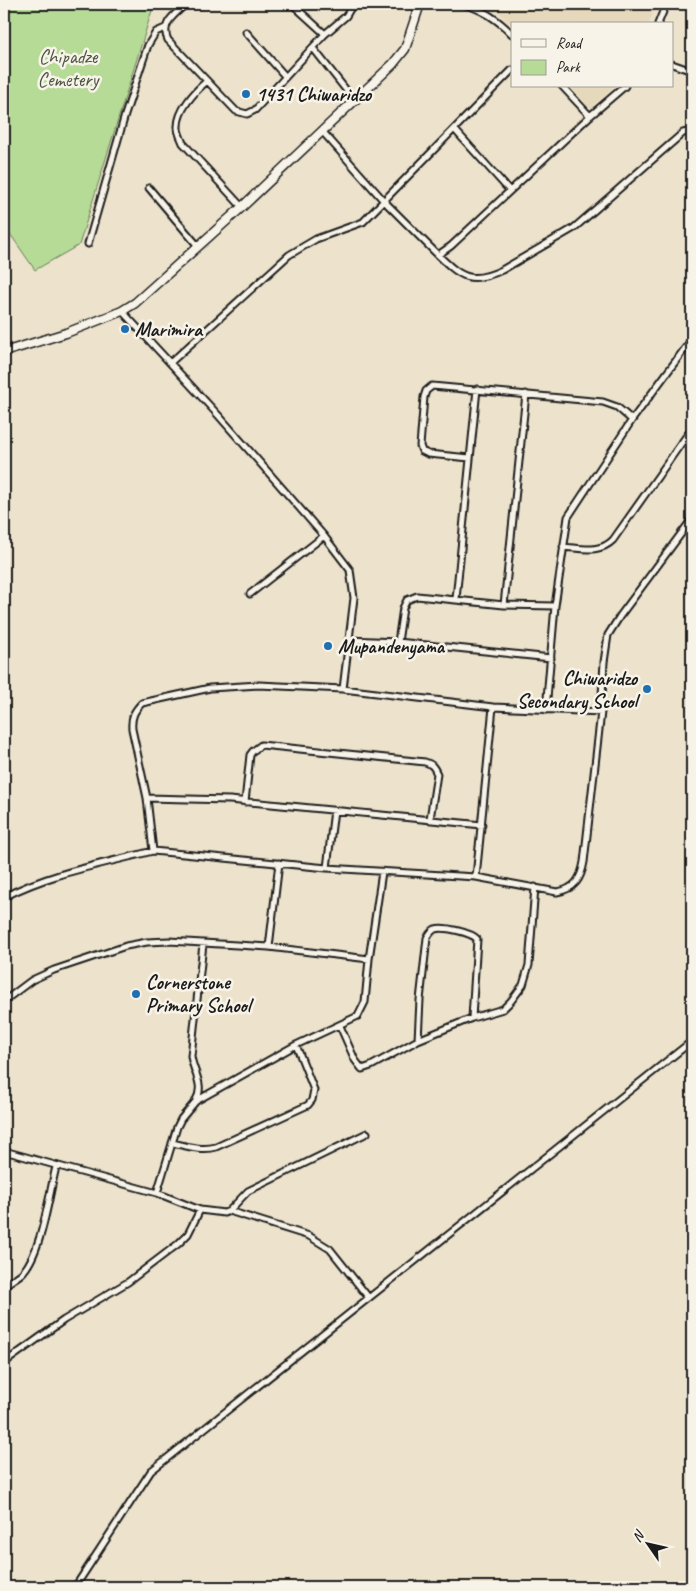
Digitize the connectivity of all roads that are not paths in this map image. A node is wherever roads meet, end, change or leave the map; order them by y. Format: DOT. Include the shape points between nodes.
graph roads {
  1 [pos="186,4"];
  2 [pos="292,4"];
  3 [pos="352,4"];
  4 [pos="420,4"];
  5 [pos="463,4"];
  6 [pos="666,4"];
  7 [pos="659,22"];
  8 [pos="165,28"];
  9 [pos="246,32"];
  10 [pos="511,33"];
  11 [pos="325,34"];
  12 [pos="313,48"];
  13 [pos="692,64"];
  14 [pos="674,65"];
  15 [pos="511,71"];
  16 [pos="691,71"];
  17 [pos="285,76"];
  18 [pos="207,81"];
  19 [pos="564,88"];
  20 [pos="623,88"];
  21 [pos="354,100"];
  22 [pos="590,116"];
  23 [pos="454,130"];
  24 [pos="322,131"];
  25 [pos="692,131"];
  26 [pos="149,188"];
  27 [pos="510,191"];
  28 [pos="384,202"];
  29 [pos="242,207"];
  30 [pos="88,244"];
  31 [pos="198,246"];
  32 [pos="438,255"];
  33 [pos="122,311"];
  34 [pos="692,339"];
  35 [pos="4,352"];
  36 [pos="170,363"];
  37 [pos="477,389"];
  38 [pos="526,394"];
  39 [pos="632,420"];
  40 [pos="692,428"];
  41 [pos="470,458"];
  42 [pos="692,519"];
  43 [pos="324,536"];
  44 [pos="563,547"];
  45 [pos="250,594"];
  46 [pos="456,599"];
  47 [pos="504,605"];
  48 [pos="554,606"];
  49 [pos="348,640"];
  50 [pos="398,642"];
  51 [pos="550,658"];
  52 [pos="343,689"];
  53 [pos="493,707"];
  54 [pos="546,710"];
  55 [pos="601,712"];
  56 [pos="147,798"];
  57 [pos="245,802"];
  58 [pos="334,810"];
  59 [pos="430,819"];
  60 [pos="482,824"];
  61 [pos="153,852"];
  62 [pos="279,863"];
  63 [pos="327,868"];
  64 [pos="382,872"];
  65 [pos="476,877"];
  66 [pos="535,887"];
  67 [pos="4,897"];
  68 [pos="203,944"];
  69 [pos="269,947"];
  70 [pos="368,959"];
  71 [pos="4,1001"];
  72 [pos="472,1018"];
  73 [pos="340,1026"];
  74 [pos="418,1040"];
  75 [pos="692,1042"];
  76 [pos="296,1045"];
  77 [pos="196,1101"];
  78 [pos="367,1133"];
  79 [pos="172,1143"];
  80 [pos="4,1151"];
  81 [pos="56,1166"];
  82 [pos="157,1194"];
  83 [pos="200,1210"];
  84 [pos="229,1211"];
  85 [pos="4,1286"];
  86 [pos="369,1298"];
  87 [pos="4,1363"];
  88 [pos="75,1587"];
  1 -- 8 [label="street"];
  2 -- 11 [label="street"];
  3 -- 11 [label="street" via="346,16"];
  4 -- 21 [label="street" via="410,38 400,56"];
  5 -- 10 [label="street" via="487,13"];
  6 -- 7 [label="street"];
  8 -- 18 [label="street" via="168,40"];
  8 -- 30 [label="street" via="156,32 148,45"];
  9 -- 17 [label="street"];
  11 -- 12 [label="street"];
  12 -- 17 [label="street"];
  12 -- 21 [label="street"];
  13 -- 16 [label="street"];
  14 -- 16 [label="street"];
  15 -- 23 [label="street"];
  17 -- 18 [label="street" via="255,110 247,114 236,111"];
  18 -- 29 [label="street" via="187,104 178,126 179,134 183,143"];
  19 -- 22 [label="street"];
  20 -- 22 [label="street"];
  21 -- 24 [label="street"];
  22 -- 27 [label="street"];
  23 -- 27 [label="street"];
  23 -- 28 [label="street"];
  24 -- 28 [label="street"];
  24 -- 29 [label="street"];
  25 -- 32 [label="street" via="683,133 574,228 502,270 470,278 456,272"];
  26 -- 31 [label="street"];
  27 -- 32 [label="street"];
  28 -- 32 [label="street"];
  28 -- 36 [label="street" via="363,222 316,239 289,255"];
  29 -- 31 [label="street"];
  31 -- 33 [label="street"];
  33 -- 35 [label="street"];
  33 -- 36 [label="street"];
  34 -- 39 [label="street"];
  36 -- 43 [label="street"];
  37 -- 38 [label="street"];
  37 -- 41 [label="street"];
  37 -- 41 [label="street" via="432,386 424,397 422,450 428,454"];
  38 -- 39 [label="street" via="603,402 617,407"];
  38 -- 47 [label="street"];
  39 -- 44 [label="street" via="568,517"];
  40 -- 44 [label="street" via="607,546 600,549"];
  41 -- 46 [label="street"];
  42 -- 55 [label="street" via="608,635"];
  43 -- 45 [label="street"];
  43 -- 49 [label="street" via="350,570 353,582"];
  44 -- 48 [label="street"];
  46 -- 47 [label="street"];
  46 -- 50 [label="street" via="411,597 404,603"];
  47 -- 48 [label="street"];
  48 -- 51 [label="street"];
  49 -- 50 [label="street"];
  49 -- 52 [label="street"];
  50 -- 51 [label="street"];
  51 -- 54 [label="street"];
  52 -- 53 [label="street"];
  52 -- 56 [label="street" via="231,686 142,703 131,719"];
  53 -- 54 [label="street"];
  53 -- 60 [label="street"];
  54 -- 55 [label="street"];
  55 -- 66 [label="street" via="582,873 573,887 566,891"];
  56 -- 57 [label="street"];
  56 -- 61 [label="street"];
  57 -- 58 [label="street"];
  57 -- 59 [label="street" via="250,755 261,745 430,764 436,774"];
  58 -- 59 [label="street"];
  58 -- 63 [label="street"];
  59 -- 60 [label="street"];
  60 -- 65 [label="street"];
  61 -- 62 [label="street"];
  61 -- 67 [label="street" via="60,875"];
  62 -- 63 [label="street"];
  62 -- 69 [label="street"];
  63 -- 64 [label="street"];
  64 -- 65 [label="street"];
  64 -- 70 [label="street"];
  65 -- 66 [label="street"];
  66 -- 72 [label="street" via="529,965 523,985 503,1009"];
  68 -- 69 [label="street"];
  68 -- 71 [label="street" via="169,941 126,946 54,970 32,980"];
  68 -- 77 [label="street" via="192,1051 192,1063 200,1084"];
  69 -- 70 [label="street"];
  70 -- 73 [label="street" via="362,1012"];
  72 -- 74 [label="street"];
  72 -- 74 [label="street" via="477,939 473,934 435,929 427,938"];
  73 -- 74 [label="street" via="362,1069"];
  73 -- 76 [label="street"];
  75 -- 86 [label="street"];
  76 -- 77 [label="street"];
  76 -- 79 [label="street" via="314,1090 308,1105 208,1150"];
  77 -- 79 [label="street" via="181,1119"];
  78 -- 84 [label="street" via="248,1191"];
  79 -- 82 [label="street"];
  80 -- 81 [label="street"];
  81 -- 82 [label="street"];
  81 -- 85 [label="street" via="32,1257 23,1271"];
  82 -- 83 [label="street"];
  83 -- 84 [label="street"];
  83 -- 87 [label="street" via="188,1234 178,1244 128,1282 64,1320"];
  84 -- 86 [label="street" via="316,1240 330,1249"];
  86 -- 88 [label="street" via="151,1471"];
}
